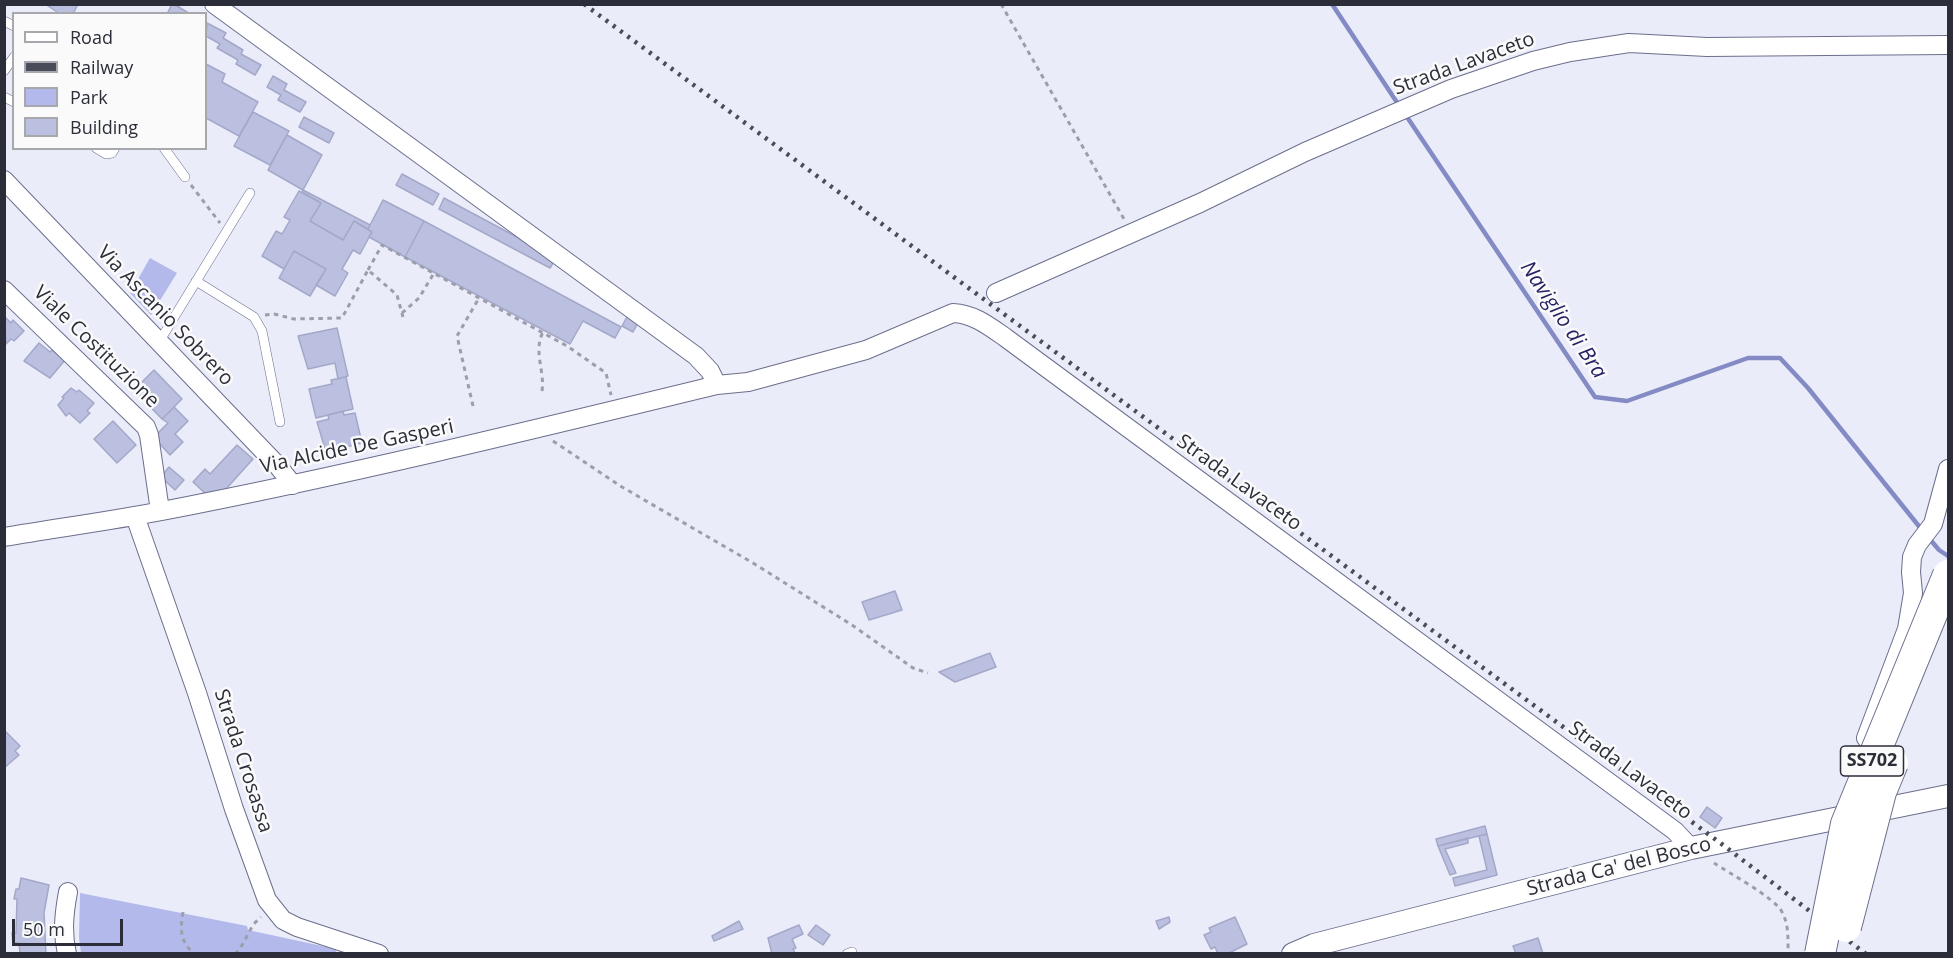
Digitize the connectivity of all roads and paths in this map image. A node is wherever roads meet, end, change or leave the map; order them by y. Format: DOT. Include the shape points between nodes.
graph roads {
  1 [pos="214,4"];
  2 [pos="1001,4"];
  3 [pos="1948,45"];
  4 [pos="99,150"];
  5 [pos="114,150"];
  6 [pos="165,150"];
  7 [pos="185,177"];
  8 [pos="4,180"];
  9 [pos="250,193"];
  10 [pos="226,232"];
  11 [pos="1133,234"];
  12 [pos="368,270"];
  13 [pos="434,273"];
  14 [pos="196,281"];
  15 [pos="4,290"];
  16 [pos="996,293"];
  17 [pos="479,297"];
  18 [pos="254,317"];
  19 [pos="543,332"];
  20 [pos="159,342"];
  21 [pos="717,385"];
  22 [pos="542,391"];
  23 [pos="473,406"];
  24 [pos="615,410"];
  25 [pos="280,422"];
  26 [pos="535,428"];
  27 [pos="1948,469"];
  28 [pos="293,485"];
  29 [pos="160,511"];
  30 [pos="135,516"];
  31 [pos="4,537"];
  32 [pos="1948,575"];
  33 [pos="1948,630"];
  34 [pos="928,673"];
  35 [pos="1948,796"];
  36 [pos="1836,820"];
  37 [pos="1691,848"];
  38 [pos="68,892"];
  39 [pos="183,912"];
  40 [pos="248,930"];
  41 [pos="370,952"];
  42 [pos="67,954"];
  43 [pos="194,954"];
  44 [pos="235,954"];
  45 [pos="1293,954"];
  46 [pos="1788,954"];
  47 [pos="1820,954"];
  48 [pos="1841,954"];
  1 -- 21 [label="street" via="696,356"];
  2 -- 11 [label="path"];
  3 -- 11 [label="street, Strada Lavaceto" via="1707,47 1646,43 1608,45 1533,61 1451,89 1305,152"];
  4 -- 5 [label="lane" via="106,154"];
  6 -- 7 [label="lane"];
  7 -- 10 [label="path"];
  8 -- 20 [label="street, Via Ascanio Sobrero"];
  9 -- 10 [label="lane"];
  10 -- 14 [label="lane"];
  11 -- 16 [label="street, Strada Lavaceto"];
  12 -- 13 [label="path" via="382,245"];
  12 -- 13 [label="path" via="397,295 403,315"];
  12 -- 18 [label="path" via="342,318 294,319 274,314"];
  13 -- 17 [label="path"];
  14 -- 18 [label="lane"];
  14 -- 20 [label="lane"];
  15 -- 29 [label="street, Viale Costituzione" via="146,427"];
  17 -- 19 [label="path"];
  17 -- 23 [label="path" via="457,336"];
  18 -- 25 [label="lane" via="262,331"];
  19 -- 22 [label="path" via="537,343"];
  19 -- 24 [label="path" via="606,373"];
  20 -- 28 [label="street, Via Ascanio Sobrero"];
  21 -- 24 [label="street, Via Alcide De Gasperi"];
  21 -- 37 [label="street, Strada Lavaceto" via="748,382 866,350 952,313 978,319 1675,831"];
  24 -- 26 [label="street, Via Alcide De Gasperi"];
  26 -- 28 [label="street, Via Alcide De Gasperi"];
  26 -- 34 [label="path" via="622,487 753,563 914,668"];
  27 -- 36 [label="street" via="1934,524 1912,557 1913,593 1907,629"];
  28 -- 29 [label="street, Via Alcide De Gasperi"];
  29 -- 30 [label="street, Via Alcide De Gasperi"];
  30 -- 31 [label="street, Via Alcide De Gasperi"];
  30 -- 41 [label="street, Strada Crosassa" via="267,900 283,920"];
  32 -- 47 [label="highway, SS702, bridge" via="1846,824"];
  33 -- 48 [label="highway, SS702, bridge" via="1881,792"];
  35 -- 36 [label="street, Strada Ca' del Bosco"];
  36 -- 37 [label="street, Strada Ca' del Bosco"];
  37 -- 45 [label="street, Strada Ca' del Bosco" via="1314,945"];
  37 -- 46 [label="path" via="1776,904 1788,932"];
  38 -- 42 [label="street" via="64,921"];
  39 -- 43 [label="path" via="182,938"];
  40 -- 44 [label="path" via="246,940"];
}
